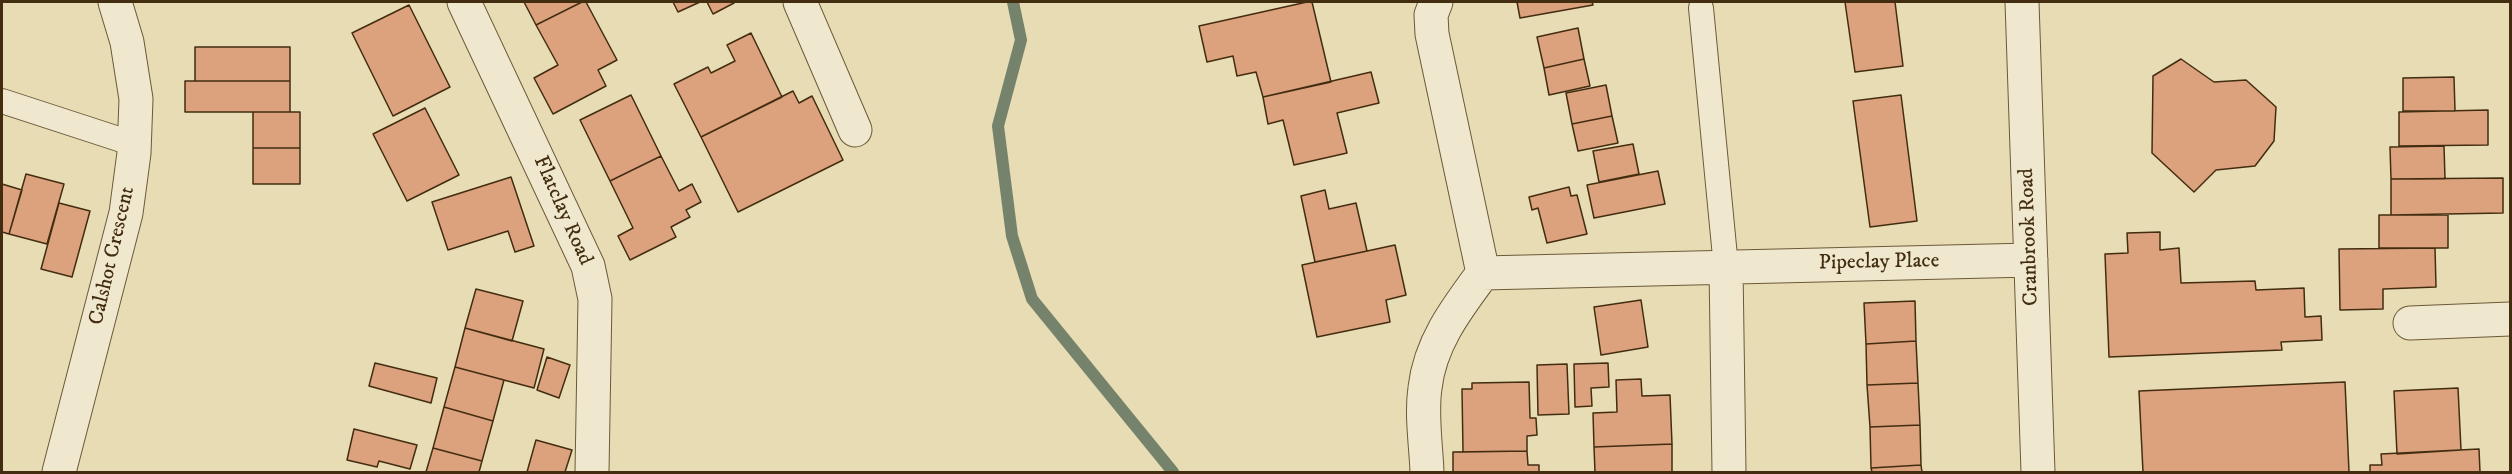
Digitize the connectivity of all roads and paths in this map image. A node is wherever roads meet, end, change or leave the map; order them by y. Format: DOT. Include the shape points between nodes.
graph roads {
  1 [pos="116,2"];
  2 [pos="464,2"];
  3 [pos="800,2"];
  4 [pos="1436,2"];
  5 [pos="2022,2"];
  6 [pos="1701,8"];
  7 [pos="2,101"];
  8 [pos="855,130"];
  9 [pos="134,144"];
  10 [pos="2031,260"];
  11 [pos="1726,267"];
  12 [pos="1483,273"];
  13 [pos="2511,319"];
  14 [pos="2410,323"];
  15 [pos="59,472"];
  16 [pos="592,472"];
  17 [pos="1427,472"];
  18 [pos="1729,472"];
  19 [pos="2038,472"];
  1 -- 9 [label="street, Calshot Crescent" via="136,99"];
  2 -- 16 [label="street, Flatclay Road" via="588,266 595,299"];
  3 -- 8 [label="street"];
  4 -- 12 [label="street" via="1431,15 1432,34"];
  5 -- 10 [label="street, Cranbrook Road"];
  6 -- 11 [label="lane"];
  7 -- 9 [label="lane"];
  9 -- 15 [label="street, Calshot Crescent" via="126,213"];
  10 -- 11 [label="street, Pipeclay Place"];
  10 -- 19 [label="street, Cranbrook Road"];
  11 -- 12 [label="street, Pipeclay Place"];
  11 -- 18 [label="street"];
  12 -- 17 [label="street" via="1443,330 1432,358 1424,389"];
  13 -- 14 [label="street"];
}
